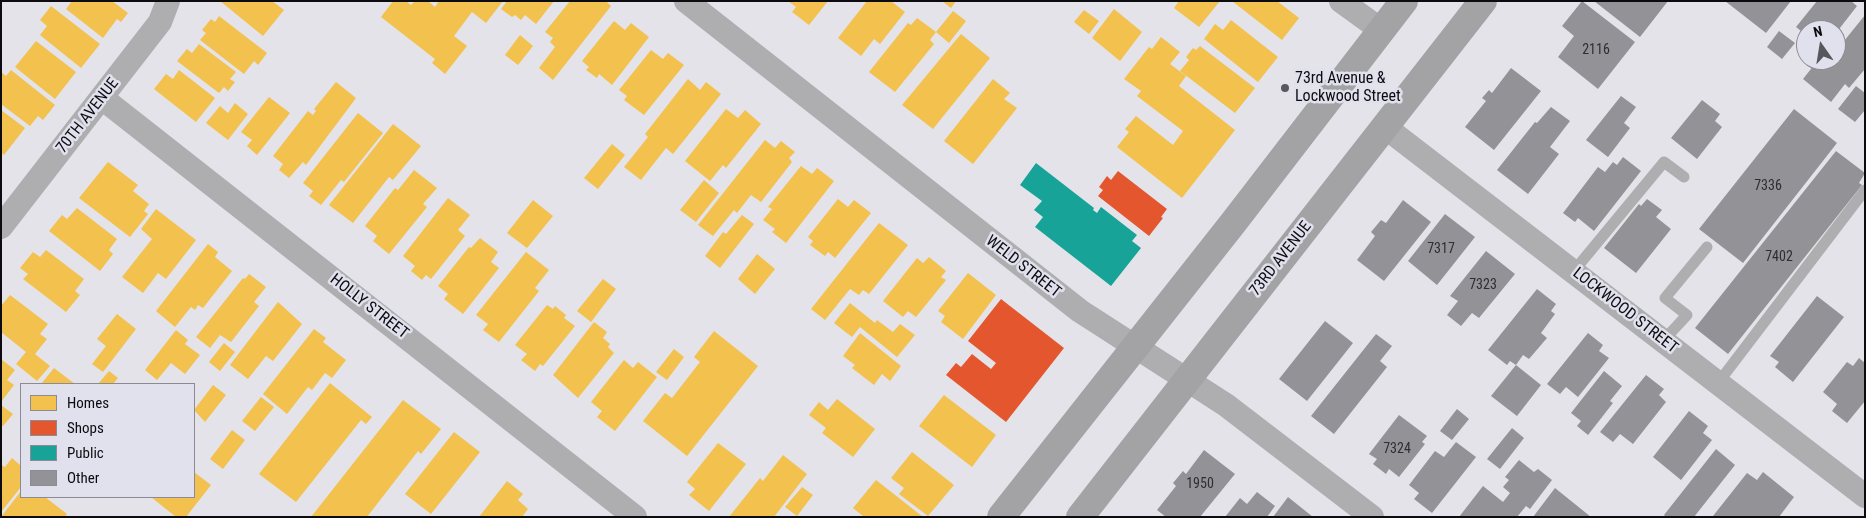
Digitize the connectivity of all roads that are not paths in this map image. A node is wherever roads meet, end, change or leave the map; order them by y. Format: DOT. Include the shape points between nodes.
graph roads {
  1 [pos="168,1"];
  2 [pos="686,1"];
  3 [pos="1341,1"];
  4 [pos="1404,1"];
  5 [pos="1484,1"];
  6 [pos="1381,30"];
  7 [pos="102,98"];
  8 [pos="1385,127"];
  9 [pos="1684,177"];
  10 [pos="1865,190"];
  11 [pos="1,227"];
  12 [pos="1707,247"];
  13 [pos="1573,272"];
  14 [pos="1663,341"];
  15 [pos="1134,347"];
  16 [pos="1187,380"];
  17 [pos="1718,383"];
  18 [pos="1865,496"];
  19 [pos="635,517"];
  20 [pos="1001,517"];
  21 [pos="1080,517"];
  22 [pos="1372,517"];
  1 -- 7 [label="street, 70TH AVENUE" via="160,22"];
  2 -- 15 [label="street, WELD STREET" via="1035,278"];
  3 -- 6 [label="street"];
  4 -- 6 [label="main road"];
  5 -- 8 [label="main road, 73RD AVENUE"];
  6 -- 15 [label="main road"];
  7 -- 11 [label="street, 70TH AVENUE"];
  7 -- 19 [label="street, HOLLY STREET"];
  8 -- 13 [label="street, LOCKWOOD STREET"];
  8 -- 16 [label="main road, 73RD AVENUE"];
  9 -- 13 [label="lane" via="1664,162"];
  10 -- 17 [label="lane"];
  12 -- 14 [label="lane" via="1665,298 1687,315"];
  13 -- 14 [label="street, LOCKWOOD STREET"];
  14 -- 17 [label="street, LOCKWOOD STREET"];
  15 -- 16 [label="street, WELD STREET"];
  15 -- 20 [label="main road"];
  16 -- 21 [label="main road, 73RD AVENUE"];
  16 -- 22 [label="street, WELD STREET" via="1226,405"];
  17 -- 18 [label="street, LOCKWOOD STREET"];
}
